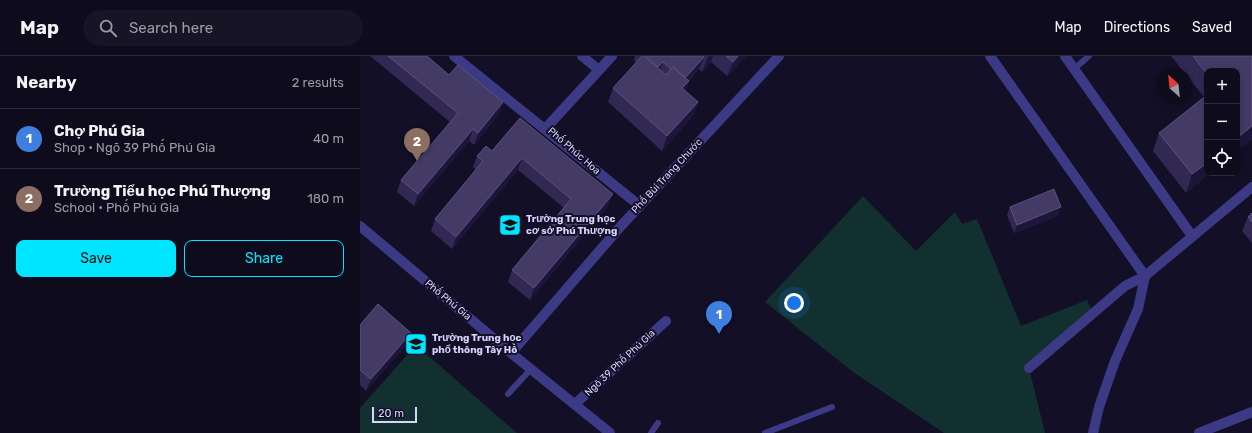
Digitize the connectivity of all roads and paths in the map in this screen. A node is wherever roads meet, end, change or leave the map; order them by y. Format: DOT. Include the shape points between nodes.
graph roads {
  1 [pos="454,56"];
  2 [pos="582,56"];
  3 [pos="612,56"];
  4 [pos="779,56"];
  5 [pos="990,56"];
  6 [pos="1066,56"];
  7 [pos="1089,56"];
  8 [pos="1074,68"];
  9 [pos="599,70"];
  10 [pos="545,129"];
  11 [pos="1252,186"];
  12 [pos="640,206"];
  13 [pos="360,226"];
  14 [pos="1192,236"];
  15 [pos="1145,276"];
  16 [pos="666,321"];
  17 [pos="511,353"];
  18 [pos="1029,368"];
  19 [pos="531,369"];
  20 [pos="508,394"];
  21 [pos="575,404"];
  22 [pos="832,408"];
  23 [pos="1252,412"];
  24 [pos="658,423"];
  25 [pos="610,433"];
  26 [pos="650,433"];
  27 [pos="765,433"];
  28 [pos="1093,433"];
  29 [pos="1199,433"];
  1 -- 10 [label="street"];
  2 -- 9 [label="street"];
  3 -- 9 [label="street, Phố Phúc Hoa"];
  4 -- 12 [label="street, Phố Bùi Trang Chước"];
  5 -- 15 [label="street"];
  6 -- 8 [label="street"];
  7 -- 8 [label="lane"];
  8 -- 14 [label="street"];
  9 -- 10 [label="street, Phố Phúc Hoa"];
  10 -- 12 [label="street, Phố Phúc Hoa"];
  11 -- 14 [label="street"];
  12 -- 17 [label="street, Phố Bùi Trang Chước"];
  13 -- 17 [label="street, Phố Phú Gia"];
  14 -- 15 [label="street"];
  15 -- 18 [label="street" via="1125,286"];
  15 -- 28 [label="street" via="1138,309 1115,361"];
  16 -- 21 [label="street, Ngõ 39 Phố Phú Gia"];
  17 -- 19 [label="street, Phố Phú Gia"];
  19 -- 20 [label="lane"];
  19 -- 21 [label="street, Phố Phú Gia"];
  21 -- 25 [label="street, Phố Phú Gia"];
  22 -- 27 [label="lane"];
  23 -- 29 [label="street"];
  24 -- 26 [label="lane"];
}
